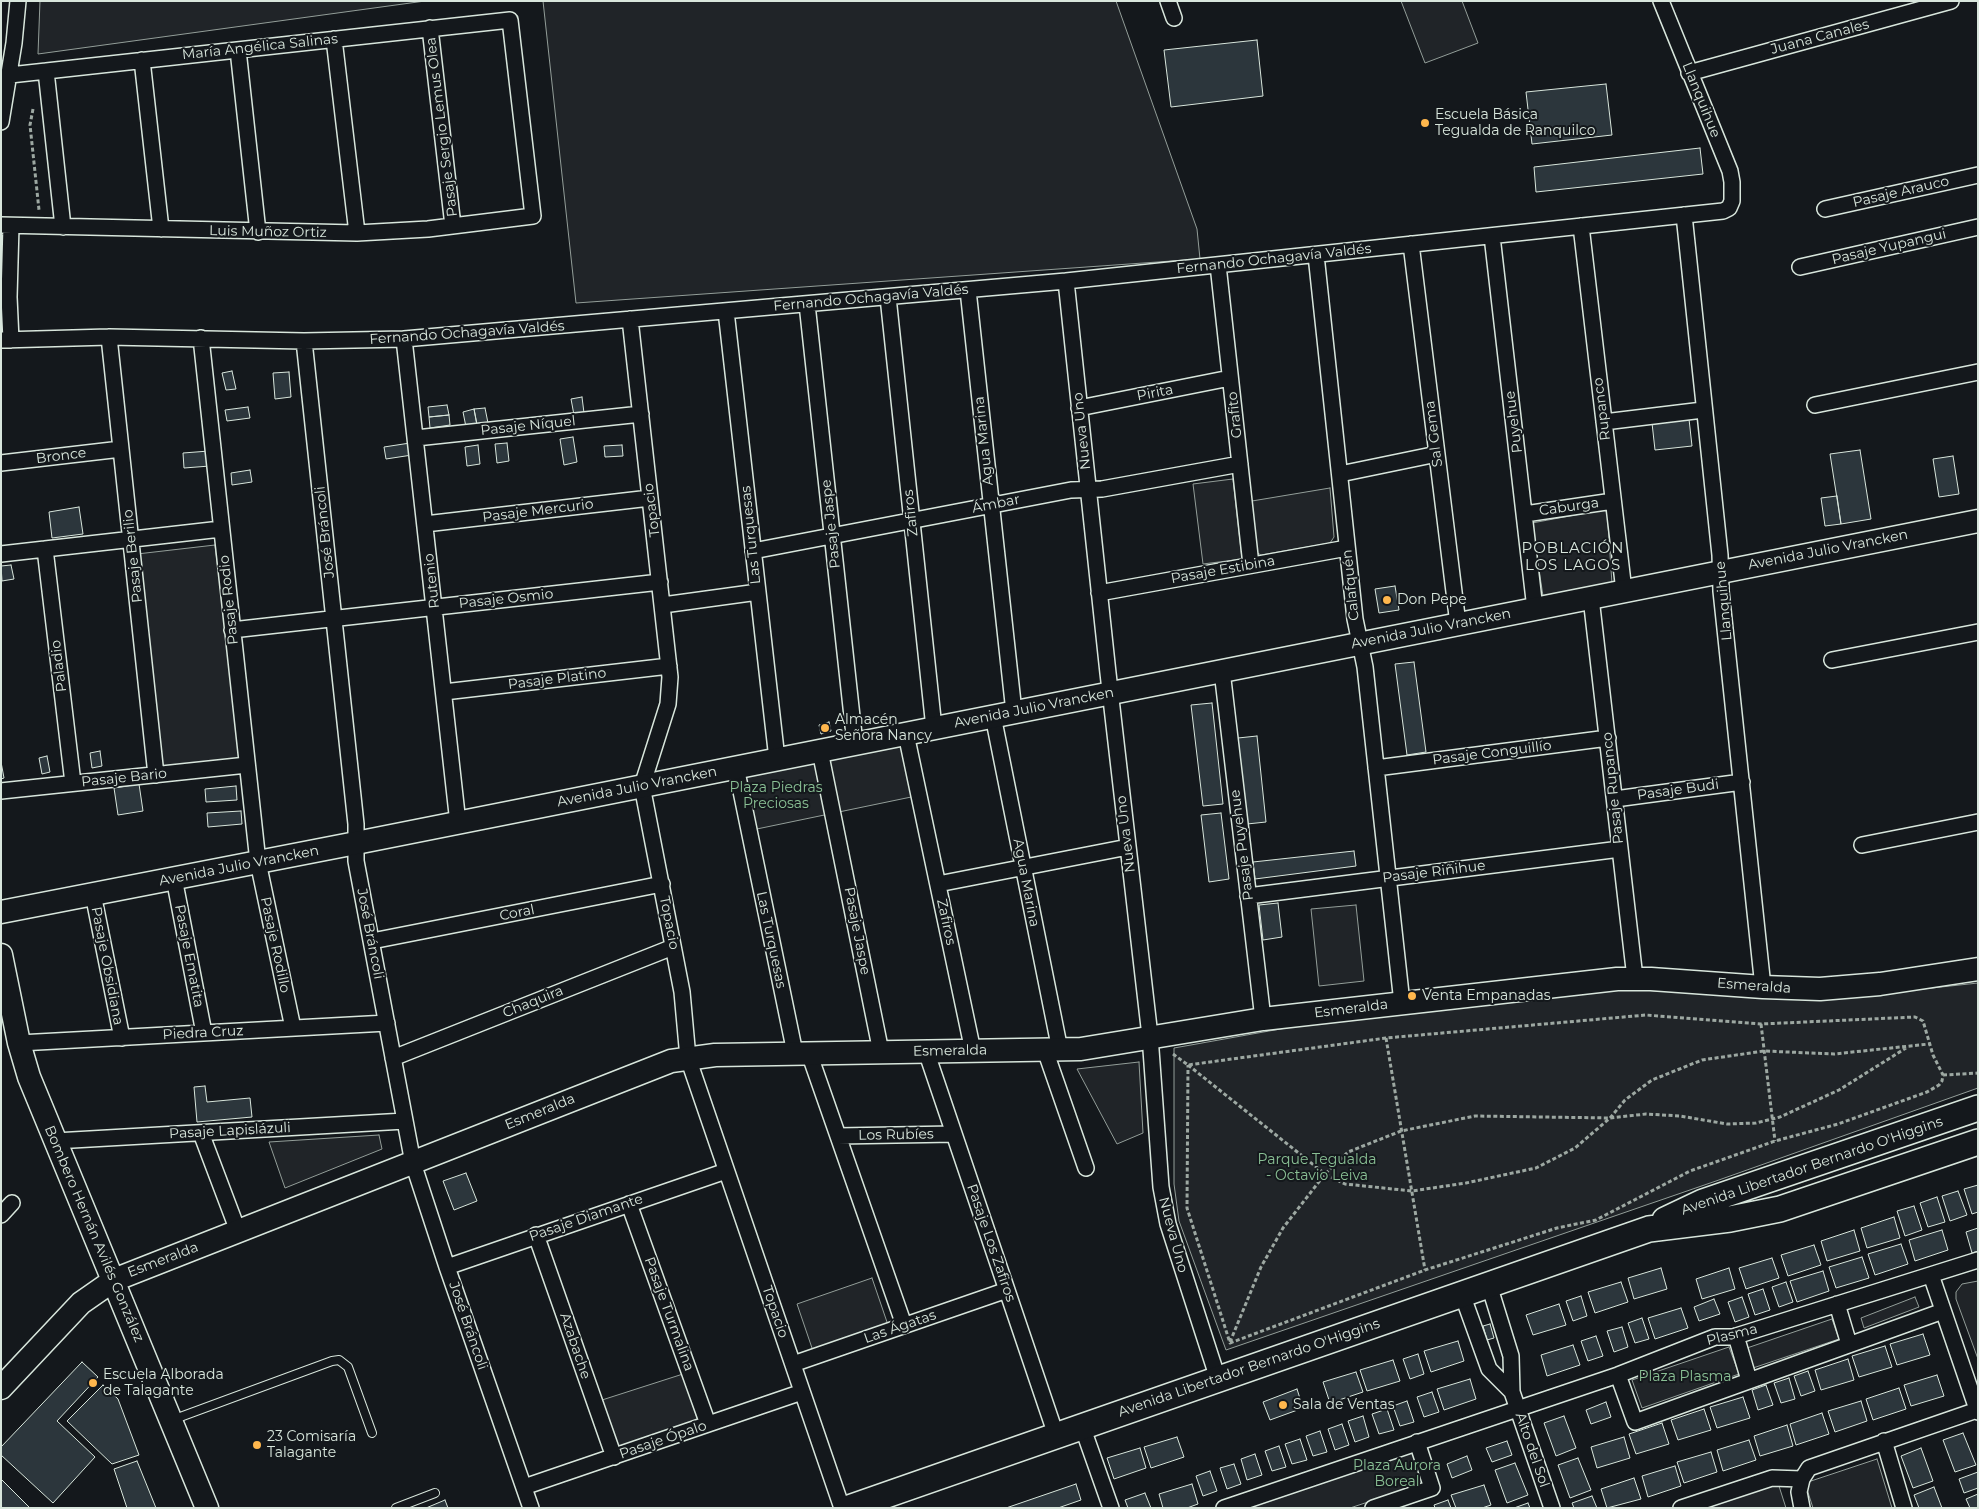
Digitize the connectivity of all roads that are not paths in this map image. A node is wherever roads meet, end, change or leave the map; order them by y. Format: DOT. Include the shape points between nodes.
graph roads {
  1 [pos="18,1"];
  2 [pos="1168,1"];
  3 [pos="1661,1"];
  4 [pos="1951,1"];
  5 [pos="1174,18"];
  6 [pos="430,28"];
  7 [pos="334,39"];
  8 [pos="238,50"];
  9 [pos="142,60"];
  10 [pos="46,71"];
  11 [pos="1689,73"];
  12 [pos="10,75"];
  13 [pos="1,122"];
  14 [pos="1978,175"];
  15 [pos="1732,201"];
  16 [pos="1825,209"];
  17 [pos="533,216"];
  18 [pos="1684,216"];
  19 [pos="6,225"];
  20 [pos="453,226"];
  21 [pos="1581,226"];
  22 [pos="63,227"];
  23 [pos="1978,227"];
  24 [pos="161,230"];
  25 [pos="258,232"];
  26 [pos="357,233"];
  27 [pos="1492,236"];
  28 [pos="1411,244"];
  29 [pos="1316,255"];
  30 [pos="1218,265"];
  31 [pos="1800,267"];
  32 [pos="1066,281"];
  33 [pos="968,290"];
  34 [pos="888,297"];
  35 [pos="807,304"];
  36 [pos="726,311"];
  37 [pos="630,319"];
  38 [pos="109,336"];
  39 [pos="201,338"];
  40 [pos="404,339"];
  41 [pos="6,340"];
  42 [pos="304,341"];
  43 [pos="1978,372"];
  44 [pos="1230,378"];
  45 [pos="1815,406"];
  46 [pos="1079,408"];
  47 [pos="1704,410"];
  48 [pos="641,414"];
  49 [pos="1604,422"];
  50 [pos="416,438"];
  51 [pos="121,449"];
  52 [pos="1437,454"];
  53 [pos="1,463"];
  54 [pos="1240,464"];
  55 [pos="1340,474"];
  56 [pos="1088,489"];
  57 [pos="650,498"];
  58 [pos="1613,501"];
  59 [pos="991,505"];
  60 [pos="1525,514"];
  61 [pos="912,520"];
  62 [pos="1978,521"];
  63 [pos="425,524"];
  64 [pos="221,529"];
  65 [pos="832,536"];
  66 [pos="131,539"];
  67 [pos="1348,548"];
  68 [pos="44,549"];
  69 [pos="753,551"];
  70 [pos="1,554"];
  71 [pos="1251,565"];
  72 [pos="1721,572"];
  73 [pos="660,582"];
  74 [pos="1624,591"];
  75 [pos="758,592"];
  76 [pos="1099,593"];
  77 [pos="1592,598"];
  78 [pos="663,605"];
  79 [pos="435,607"];
  80 [pos="1535,609"];
  81 [pos="334,619"];
  82 [pos="1458,624"];
  83 [pos="232,630"];
  84 [pos="1978,632"];
  85 [pos="1360,643"];
  86 [pos="1832,660"];
  87 [pos="669,666"];
  88 [pos="1222,671"];
  89 [pos="444,692"];
  90 [pos="1110,693"];
  91 [pos="1004,714"];
  92 [pos="934,728"];
  93 [pos="906,734"];
  94 [pos="1608,738"];
  95 [pos="855,744"];
  96 [pos="820,751"];
  97 [pos="776,759"];
  98 [pos="248,765"];
  99 [pos="736,768"];
  100 [pos="1376,768"];
  101 [pos="156,775"];
  102 [pos="1742,782"];
  103 [pos="73,783"];
  104 [pos="642,786"];
  105 [pos="1,791"];
  106 [pos="1615,799"];
  107 [pos="458,822"];
  108 [pos="1978,822"];
  109 [pos="356,843"];
  110 [pos="1862,846"];
  111 [pos="1128,847"];
  112 [pos="1620,849"];
  113 [pos="258,862"];
  114 [pos="1023,867"];
  115 [pos="174,878"];
  116 [pos="1388,878"];
  117 [pos="662,884"];
  118 [pos="938,884"];
  119 [pos="93,894"];
  120 [pos="1248,896"];
  121 [pos="1,912"];
  122 [pos="372,941"];
  123 [pos="674,947"];
  124 [pos="1,955"];
  125 [pos="1978,969"];
  126 [pos="1635,978"];
  127 [pos="1763,987"];
  128 [pos="1402,1003"];
  129 [pos="1263,1019"];
  130 [pos="387,1023"];
  131 [pos="292,1028"];
  132 [pos="204,1033"];
  133 [pos="1150,1036"];
  134 [pos="122,1038"];
  135 [pos="19,1043"];
  136 [pos="1052,1050"];
  137 [pos="926,1051"];
  138 [pos="973,1051"];
  139 [pos="881,1052"];
  140 [pos="802,1053"];
  141 [pos="393,1058"];
  142 [pos="688,1058"];
  143 [pos="1978,1108"];
  144 [pos="405,1121"];
  145 [pos="201,1133"];
  146 [pos="954,1134"];
  147 [pos="838,1136"];
  148 [pos="55,1141"];
  149 [pos="1978,1142"];
  150 [pos="413,1163"];
  151 [pos="1086,1168"];
  152 [pos="726,1171"];
  153 [pos="12,1203"];
  154 [pos="629,1204"];
  155 [pos="1,1215"];
  156 [pos="1649,1229"];
  157 [pos="238,1231"];
  158 [pos="536,1235"];
  159 [pos="1978,1260"];
  160 [pos="447,1266"];
  161 [pos="1931,1275"];
  162 [pos="114,1280"];
  163 [pos="1488,1285"];
  164 [pos="1007,1290"];
  165 [pos="1462,1294"];
  166 [pos="1838,1304"];
  167 [pos="1943,1311"];
  168 [pos="904,1325"];
  169 [pos="1736,1336"];
  170 [pos="1849,1344"];
  171 [pos="793,1364"];
  172 [pos="1618,1374"];
  173 [pos="1218,1379"];
  174 [pos="1749,1380"];
  175 [pos="1,1388"];
  176 [pos="802,1392"];
  177 [pos="1512,1392"];
  178 [pos="1517,1408"];
  179 [pos="1977,1411"];
  180 [pos="171,1421"];
  181 [pos="708,1424"];
  182 [pos="1082,1426"];
  183 [pos="372,1433"];
  184 [pos="1056,1435"];
  185 [pos="1884,1441"];
  186 [pos="1417,1442"];
  187 [pos="614,1456"];
  188 [pos="1802,1479"];
  189 [pos="524,1487"];
  190 [pos="434,1493"];
  191 [pos="875,1504"];
  192 [pos="207,1508"];
  193 [pos="396,1508"];
  194 [pos="531,1508"];
  195 [pos="842,1508"];
  196 [pos="849,1508"];
  197 [pos="1111,1508"];
  198 [pos="1224,1508"];
  199 [pos="1373,1508"];
  200 [pos="1552,1508"];
  201 [pos="1681,1508"];
  202 [pos="1802,1508"];
  203 [pos="1904,1508"];
  1 -- 12 [label="street"];
  2 -- 5 [label="street"];
  3 -- 11 [label="street, Llanquihue"];
  4 -- 11 [label="street, Juana Canales"];
  6 -- 7 [label="street, María Angélica Salinas"];
  6 -- 17 [label="street, María Angélica Salinas" via="510,20"];
  6 -- 20 [label="street, Pasaje Sergio Lemus Olea"];
  7 -- 8 [label="street, María Angélica Salinas"];
  7 -- 26 [label="street"];
  8 -- 9 [label="street, María Angélica Salinas"];
  8 -- 25 [label="street"];
  9 -- 10 [label="street, María Angélica Salinas"];
  9 -- 24 [label="street"];
  10 -- 12 [label="street, María Angélica Salinas"];
  10 -- 22 [label="street"];
  11 -- 15 [label="street, Llanquihue" via="1730,171"];
  12 -- 13 [label="street"];
  14 -- 16 [label="street, Pasaje Arauco"];
  15 -- 18 [label="street, Fernando Ochagavía Valdés" via="1723,211"];
  17 -- 20 [label="street, Luis Muñoz Ortiz"];
  18 -- 21 [label="street, Fernando Ochagavía Valdés"];
  18 -- 47 [label="street, Llanquihue"];
  19 -- 22 [label="street, Luis Muñoz Ortiz"];
  19 -- 41 [label="street" via="9,296"];
  20 -- 26 [label="street, Luis Muñoz Ortiz"];
  21 -- 27 [label="street, Fernando Ochagavía Valdés"];
  21 -- 49 [label="street, Rupanco"];
  22 -- 24 [label="street, Luis Muñoz Ortiz"];
  23 -- 31 [label="street, Pasaje Yupangui"];
  24 -- 25 [label="street, Luis Muñoz Ortiz"];
  25 -- 26 [label="street, Luis Muñoz Ortiz"];
  27 -- 28 [label="street, Fernando Ochagavía Valdés"];
  27 -- 60 [label="street, Puyehue"];
  28 -- 29 [label="street, Fernando Ochagavía Valdés"];
  28 -- 52 [label="street, Sal Gema"];
  29 -- 30 [label="street, Fernando Ochagavía Valdés"];
  29 -- 55 [label="street, Calafquén"];
  30 -- 32 [label="street, Fernando Ochagavía Valdés"];
  30 -- 44 [label="street, Grafito"];
  32 -- 33 [label="street, Fernando Ochagavía Valdés"];
  32 -- 46 [label="street, Nueva Uno"];
  33 -- 34 [label="street, Fernando Ochagavía Valdés"];
  33 -- 59 [label="street, Agua Marina"];
  34 -- 35 [label="street, Fernando Ochagavía Valdés"];
  34 -- 61 [label="street, Zafiros"];
  35 -- 36 [label="street, Fernando Ochagavía Valdés"];
  35 -- 65 [label="street, Pasaje Jaspe"];
  36 -- 37 [label="street, Fernando Ochagavía Valdés"];
  36 -- 69 [label="street, Las Turquesas"];
  37 -- 40 [label="street, Fernando Ochagavía Valdés"];
  37 -- 48 [label="street, Topacio"];
  38 -- 39 [label="street, Fernando Ochagavía Valdés"];
  38 -- 41 [label="street, Fernando Ochagavía Valdés"];
  38 -- 51 [label="street, Pasaje Berilio"];
  39 -- 42 [label="street, Fernando Ochagavía Valdés"];
  39 -- 64 [label="street, Pasaje Rodio"];
  40 -- 42 [label="street, Fernando Ochagavía Valdés"];
  40 -- 50 [label="street, Rutenio"];
  42 -- 81 [label="street, José Bráncoli"];
  43 -- 45 [label="street"];
  44 -- 46 [label="street, Pirita"];
  44 -- 54 [label="street, Grafito"];
  46 -- 56 [label="street, Nueva Uno"];
  47 -- 49 [label="street"];
  47 -- 72 [label="street, Llanquihue"];
  48 -- 50 [label="street, Pasaje Níquel"];
  48 -- 57 [label="street, Topacio"];
  49 -- 58 [label="street, Rupanco"];
  50 -- 63 [label="street, Rutenio"];
  51 -- 53 [label="street, Bronce"];
  51 -- 66 [label="street, Pasaje Berilio"];
  52 -- 55 [label="street"];
  52 -- 82 [label="street, Sal Gema"];
  54 -- 56 [label="street, Ámbar"];
  54 -- 71 [label="street, Grafito"];
  55 -- 67 [label="street, Calafquén"];
  56 -- 59 [label="street, Ámbar"];
  56 -- 76 [label="street, Nueva Uno"];
  57 -- 63 [label="street, Pasaje Mercurio"];
  57 -- 73 [label="street, Topacio"];
  58 -- 60 [label="street, Caburga"];
  58 -- 74 [label="street, Rupanco"];
  59 -- 61 [label="street, Ámbar"];
  59 -- 91 [label="street, Agua Marina"];
  60 -- 80 [label="street, Puyehue"];
  61 -- 65 [label="street, Ámbar"];
  61 -- 92 [label="street, Zafiros"];
  62 -- 72 [label="street, Avenida Julio Vrancken"];
  63 -- 79 [label="street, Rutenio"];
  64 -- 66 [label="street"];
  64 -- 83 [label="street, Pasaje Rodio"];
  65 -- 69 [label="street, Ámbar"];
  65 -- 95 [label="street, Pasaje Jaspe"];
  66 -- 68 [label="street"];
  66 -- 101 [label="street, Pasaje Berilio"];
  67 -- 71 [label="street, Pasaje Estibina"];
  67 -- 85 [label="street, Calafquén"];
  68 -- 70 [label="street"];
  68 -- 103 [label="street, Paladio"];
  69 -- 75 [label="street, Las Turquesas"];
  71 -- 76 [label="street, Pasaje Estibina"];
  72 -- 74 [label="street, Avenida Julio Vrancken"];
  72 -- 102 [label="street, Llanquihue"];
  73 -- 78 [label="street, Topacio"];
  73 -- 79 [label="street, Pasaje Osmio"];
  74 -- 77 [label="street, Avenida Julio Vrancken"];
  75 -- 78 [label="street"];
  75 -- 97 [label="street, Las Turquesas"];
  76 -- 90 [label="street, Nueva Uno"];
  77 -- 80 [label="street, Avenida Julio Vrancken"];
  77 -- 94 [label="street, Pasaje Rupanco"];
  78 -- 87 [label="street, Topacio"];
  79 -- 81 [label="street, Pasaje Osmio"];
  79 -- 89 [label="street, Rutenio"];
  80 -- 82 [label="street, Avenida Julio Vrancken"];
  81 -- 83 [label="street, Pasaje Osmio"];
  81 -- 109 [label="street, José Bráncoli"];
  82 -- 85 [label="street, Avenida Julio Vrancken"];
  83 -- 98 [label="street, Pasaje Rodio"];
  84 -- 86 [label="street"];
  85 -- 88 [label="street, Avenida Julio Vrancken"];
  85 -- 100 [label="street, Calafquén"];
  87 -- 89 [label="street, Pasaje Platino"];
  87 -- 104 [label="street, Topacio" via="668,704"];
  88 -- 90 [label="street, Avenida Julio Vrancken"];
  88 -- 120 [label="street, Pasaje Puyehue"];
  89 -- 107 [label="street, Rutenio"];
  90 -- 91 [label="street, Avenida Julio Vrancken"];
  90 -- 111 [label="street, Nueva Uno"];
  91 -- 92 [label="street, Avenida Julio Vrancken"];
  91 -- 114 [label="street, Agua Marina"];
  92 -- 93 [label="street, Avenida Julio Vrancken"];
  93 -- 95 [label="street, Avenida Julio Vrancken"];
  93 -- 118 [label="street, Zafiros"];
  94 -- 100 [label="street, Pasaje Conguillío"];
  94 -- 106 [label="street, Pasaje Rupanco"];
  95 -- 96 [label="street, Avenida Julio Vrancken"];
  96 -- 97 [label="street, Avenida Julio Vrancken"];
  96 -- 139 [label="street, Pasaje Jaspe"];
  97 -- 99 [label="street, Avenida Julio Vrancken"];
  98 -- 101 [label="street, Pasaje Bario"];
  98 -- 113 [label="street, Pasaje Rodio"];
  99 -- 104 [label="street, Avenida Julio Vrancken"];
  99 -- 140 [label="street, Las Turquesas"];
  100 -- 116 [label="street, Calafquén"];
  101 -- 103 [label="street, Pasaje Bario"];
  102 -- 106 [label="street, Pasaje Budi"];
  102 -- 127 [label="street, Llanquihue"];
  103 -- 105 [label="street, Pasaje Bario"];
  104 -- 107 [label="street, Avenida Julio Vrancken"];
  104 -- 117 [label="street, Topacio"];
  106 -- 112 [label="street, Pasaje Rupanco"];
  107 -- 109 [label="street, Avenida Julio Vrancken"];
  108 -- 110 [label="street"];
  109 -- 113 [label="street, Avenida Julio Vrancken"];
  109 -- 122 [label="street, José Bráncoli" via="356,861"];
  111 -- 114 [label="street"];
  111 -- 133 [label="street, Nueva Uno"];
  112 -- 116 [label="street, Pasaje Riñihue"];
  112 -- 126 [label="street, Pasaje Rupanco"];
  113 -- 115 [label="street, Avenida Julio Vrancken"];
  113 -- 131 [label="street, Pasaje Rodillo"];
  114 -- 118 [label="street"];
  114 -- 136 [label="street, Agua Marina"];
  115 -- 119 [label="street, Avenida Julio Vrancken"];
  115 -- 132 [label="street, Pasaje Ematita"];
  116 -- 120 [label="street, Pasaje Riñihue"];
  116 -- 128 [label="street, Calafquén"];
  117 -- 122 [label="street, Coral"];
  117 -- 123 [label="street, Topacio"];
  118 -- 138 [label="street, Zafiros"];
  119 -- 121 [label="street, Avenida Julio Vrancken"];
  119 -- 134 [label="street, Pasaje Obsidiana"];
  120 -- 129 [label="street, Pasaje Puyehue"];
  122 -- 130 [label="street, José Bráncoli"];
  123 -- 141 [label="street, Chaquira"];
  123 -- 142 [label="street, Topacio" via="684,1004"];
  124 -- 135 [label="street, Bombero Hernán Avilés González"];
  125 -- 127 [label="street, Esmeralda" via="1850,987"];
  126 -- 127 [label="street, Esmeralda"];
  126 -- 128 [label="street, Esmeralda"];
  128 -- 129 [label="street, Esmeralda"];
  129 -- 133 [label="street, Esmeralda"];
  130 -- 131 [label="street, Piedra Cruz"];
  130 -- 141 [label="street, José Bráncoli"];
  131 -- 132 [label="street, Piedra Cruz"];
  132 -- 134 [label="street, Piedra Cruz"];
  133 -- 136 [label="street, Esmeralda" via="1097,1047"];
  133 -- 173 [label="street, Nueva Uno" via="1164,1211"];
  134 -- 135 [label="street, Piedra Cruz"];
  135 -- 148 [label="street, Bombero Hernán Avilés González"];
  136 -- 138 [label="street, Esmeralda"];
  136 -- 151 [label="street, Agua Marina"];
  137 -- 138 [label="street, Esmeralda"];
  137 -- 139 [label="street, Esmeralda"];
  137 -- 146 [label="street, Pasaje Los Zafiros"];
  139 -- 140 [label="street, Esmeralda"];
  140 -- 142 [label="street, Esmeralda"];
  140 -- 147 [label="street, Las Turquesas"];
  141 -- 144 [label="street, José Bráncoli"];
  142 -- 150 [label="street, Esmeralda" via="654,1067"];
  142 -- 152 [label="street, Topacio"];
  143 -- 156 [label="main road, Avenida Libertador Bernardo O'Higgins" via="1703,1202"];
  144 -- 145 [label="street, Pasaje Lapislázuli"];
  144 -- 150 [label="street, José Bráncoli"];
  145 -- 148 [label="street, Pasaje Lapislázuli"];
  145 -- 157 [label="street"];
  146 -- 147 [label="street, Los Rubíes"];
  146 -- 164 [label="street, Pasaje Los Zafiros"];
  147 -- 168 [label="street, Las Turquesas"];
  148 -- 162 [label="street, Bombero Hernán Avilés González"];
  149 -- 156 [label="main road, Avenida Libertador Bernardo O'Higgins" via="1780,1210 1730,1220"];
  150 -- 157 [label="street, Esmeralda"];
  150 -- 160 [label="street, José Bráncoli"];
  152 -- 154 [label="street, Pasaje Diamante"];
  152 -- 171 [label="street, Topacio"];
  153 -- 155 [label="street"];
  154 -- 158 [label="street, Pasaje Diamante"];
  154 -- 181 [label="street, Pasaje Turmalina"];
  156 -- 163 [label="main road, Avenida Libertador Bernardo O'Higgins"];
  157 -- 162 [label="street, Esmeralda"];
  158 -- 160 [label="street, Pasaje Diamante"];
  158 -- 187 [label="street, Azabache"];
  159 -- 161 [label="street, Plasma"];
  160 -- 189 [label="street, José Bráncoli"];
  161 -- 166 [label="street, Plasma"];
  161 -- 167 [label="street"];
  162 -- 175 [label="street, Esmeralda" via="81,1303"];
  162 -- 180 [label="street, Bombero Hernán Avilés González"];
  163 -- 165 [label="main road, Avenida Libertador Bernardo O'Higgins"];
  163 -- 177 [label="street, Alto del Sol" via="1511,1356"];
  164 -- 168 [label="street, Las Ágatas"];
  164 -- 184 [label="street, Pasaje Los Zafiros"];
  165 -- 173 [label="main road, Avenida Libertador Bernardo O'Higgins"];
  165 -- 177 [label="street, Alto del Sol" via="1489,1369"];
  166 -- 169 [label="street, Plasma"];
  166 -- 170 [label="street"];
  167 -- 170 [label="street"];
  167 -- 179 [label="street"];
  168 -- 171 [label="street, Las Ágatas"];
  169 -- 172 [label="street, Plasma" via="1715,1337"];
  169 -- 174 [label="street"];
  170 -- 174 [label="street"];
  171 -- 176 [label="street, Topacio"];
  172 -- 174 [label="street" via="1635,1422"];
  172 -- 178 [label="street, Plasma"];
  173 -- 182 [label="main road, Avenida Libertador Bernardo O'Higgins"];
  176 -- 181 [label="street, Pasaje Ópalo"];
  176 -- 195 [label="street, Topacio"];
  177 -- 178 [label="street, Alto del Sol"];
  178 -- 186 [label="street, Plasma"];
  178 -- 200 [label="street, Alto del Sol"];
  179 -- 185 [label="street"];
  180 -- 183 [label="lane" via="335,1360 348,1367"];
  180 -- 192 [label="street, Bombero Hernán Avilés González"];
  181 -- 187 [label="street, Pasaje Ópalo"];
  182 -- 184 [label="main road, Avenida Libertador Bernardo O'Higgins"];
  182 -- 197 [label="street"];
  184 -- 191 [label="main road, Avenida Libertador Bernardo O'Higgins"];
  185 -- 188 [label="street" via="1809,1468"];
  185 -- 203 [label="street"];
  186 -- 198 [label="street, Plasma"];
  186 -- 199 [label="street" via="1432,1488"];
  187 -- 189 [label="street, Pasaje Ópalo"];
  188 -- 201 [label="street" via="1772,1478"];
  188 -- 202 [label="street" via="1799,1492"];
  189 -- 194 [label="street, José Bráncoli"];
  190 -- 193 [label="lane"];
  191 -- 196 [label="main road, Avenida Libertador Bernardo O'Higgins"];
}
